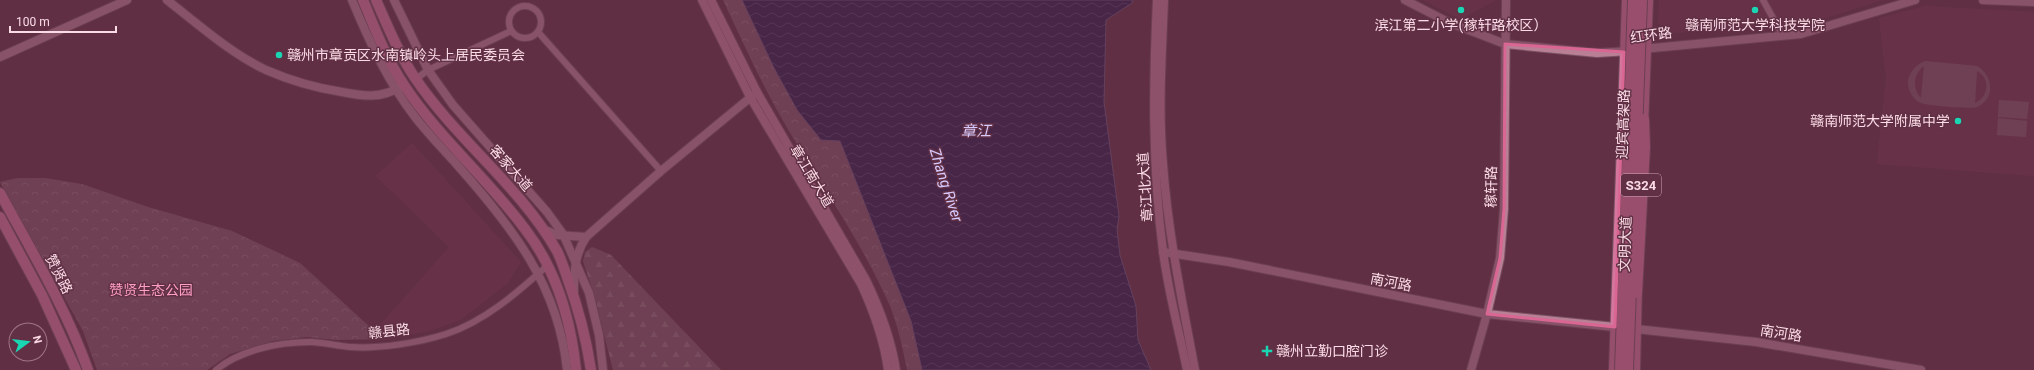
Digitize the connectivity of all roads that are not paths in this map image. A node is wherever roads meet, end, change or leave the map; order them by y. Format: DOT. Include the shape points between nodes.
graph roads {
  1 [pos="127,0"];
  2 [pos="167,0"];
  3 [pos="352,0"];
  4 [pos="363,0"];
  5 [pos="376,0"];
  6 [pos="394,0"];
  7 [pos="702,0"];
  8 [pos="711,0"];
  9 [pos="1156,0"];
  10 [pos="1164,0"];
  11 [pos="1405,0"];
  12 [pos="1506,0"];
  13 [pos="1627,0"];
  14 [pos="1633,0"];
  15 [pos="1642,0"];
  16 [pos="1648,0"];
  17 [pos="1763,0"];
  18 [pos="1915,0"];
  19 [pos="1983,0"];
  20 [pos="2034,2"];
  21 [pos="521,3"];
  22 [pos="511,31"];
  23 [pos="538,32"];
  24 [pos="1782,36"];
  25 [pos="1506,44"];
  26 [pos="1644,44"];
  27 [pos="1624,52"];
  28 [pos="0,57"];
  29 [pos="428,70"];
  30 [pos="416,79"];
  31 [pos="400,87"];
  32 [pos="753,95"];
  33 [pos="661,171"];
  34 [pos="0,193"];
  35 [pos="0,217"];
  36 [pos="543,229"];
  37 [pos="564,236"];
  38 [pos="586,237"];
  39 [pos="1163,252"];
  40 [pos="1172,252"];
  41 [pos="576,260"];
  42 [pos="548,265"];
  43 [pos="538,274"];
  44 [pos="574,295"];
  45 [pos="1637,299"];
  46 [pos="1487,314"];
  47 [pos="1615,327"];
  48 [pos="1636,329"];
  49 [pos="76,370"];
  50 [pos="88,370"];
  51 [pos="216,370"];
  52 [pos="567,370"];
  53 [pos="576,370"];
  54 [pos="591,370"];
  55 [pos="603,370"];
  56 [pos="888,370"];
  57 [pos="896,370"];
  58 [pos="1187,370"];
  59 [pos="1195,370"];
  60 [pos="1470,370"];
  61 [pos="1614,370"];
  62 [pos="1620,370"];
  63 [pos="1628,370"];
  64 [pos="1635,370"];
  65 [pos="1921,370"];
  1 -- 28 [label="street"];
  2 -- 31 [label="street" via="242,56 280,75 327,90 366,97 381,95"];
  3 -- 31 [label="street" via="373,49"];
  4 -- 31 [label="main road, 客家大道"];
  5 -- 30 [label="main road, 客家大道" via="398,50"];
  6 -- 29 [label="street"];
  7 -- 32 [label="main road, 章江南大道"];
  8 -- 32 [label="main road, 章江南大道"];
  9 -- 39 [label="main road, 章江北大道" via="1153,80 1155,163"];
  10 -- 40 [label="main road, 章江北大道" via="1162,162"];
  11 -- 25 [label="street, 红环路" via="1454,25"];
  12 -- 25 [label="street, 稼轩路"];
  13 -- 27 [label="main road, 文明大道 / S324"];
  14 -- 62 [label="highway, 迎宾高架路, bridge"];
  15 -- 26 [label="highway, 迎宾高架路, bridge"];
  16 -- 26 [label="main road"];
  17 -- 24 [label="street"];
  18 -- 24 [label="street, 红环路" via="1813,32"];
  19 -- 20 [label="street"];
  21 -- 22 [label="street" via="509,16 508,25"];
  21 -- 23 [label="street" via="534,8 540,15 541,24"];
  22 -- 23 [label="street" via="523,38 531,37"];
  22 -- 29 [label="street"];
  23 -- 33 [label="street"];
  24 -- 26 [label="street, 红环路"];
  25 -- 27 [label="street, 红环路" via="1597,53"];
  25 -- 46 [label="street, 稼轩路" via="1504,209 1500,258"];
  26 -- 27 [label="street, 红环路"];
  26 -- 45 [label="highway, bridge" via="1645,146"];
  26 -- 63 [label="highway, 迎宾高架路, bridge"];
  27 -- 47 [label="main road, 文明大道 / S324"];
  29 -- 30 [label="street"];
  29 -- 37 [label="street" via="453,105 547,212"];
  30 -- 36 [label="main road, 客家大道" via="432,101"];
  31 -- 42 [label="main road, 客家大道" via="526,229"];
  31 -- 43 [label="street" via="416,118 517,237"];
  32 -- 33 [label="street"];
  32 -- 56 [label="main road, 章江南大道" via="861,284 873,310 886,352"];
  32 -- 57 [label="main road, 章江南大道" via="870,287 880,308"];
  33 -- 38 [label="street"];
  34 -- 50 [label="main road, 赞贤路" via="52,290"];
  35 -- 49 [label="main road, 赞贤路" via="42,295"];
  36 -- 37 [label="street"];
  36 -- 44 [label="main road, 客家大道" via="558,252"];
  37 -- 38 [label="street"];
  37 -- 41 [label="street"];
  38 -- 41 [label="street"];
  39 -- 40 [label="street, 南河路"];
  39 -- 58 [label="main road, 章江北大道"];
  40 -- 46 [label="street, 南河路"];
  40 -- 59 [label="main road, 章江北大道"];
  41 -- 44 [label="street"];
  41 -- 55 [label="street" via="589,293 599,335"];
  42 -- 43 [label="street, 赣县路"];
  42 -- 53 [label="main road, 客家大道" via="573,340"];
  43 -- 51 [label="street, 赣县路" via="464,328 444,335 399,344 351,347 311,342 279,345 238,357"];
  43 -- 52 [label="street" via="559,324"];
  44 -- 54 [label="main road, 客家大道" via="586,338"];
  45 -- 48 [label="main road"];
  46 -- 47 [label="street, 南河路"];
  46 -- 60 [label="street, 稼轩路"];
  47 -- 61 [label="main road, 文明大道 / S324"];
  48 -- 64 [label="main road"];
  48 -- 65 [label="street, 南河路" via="1756,342"];
}
